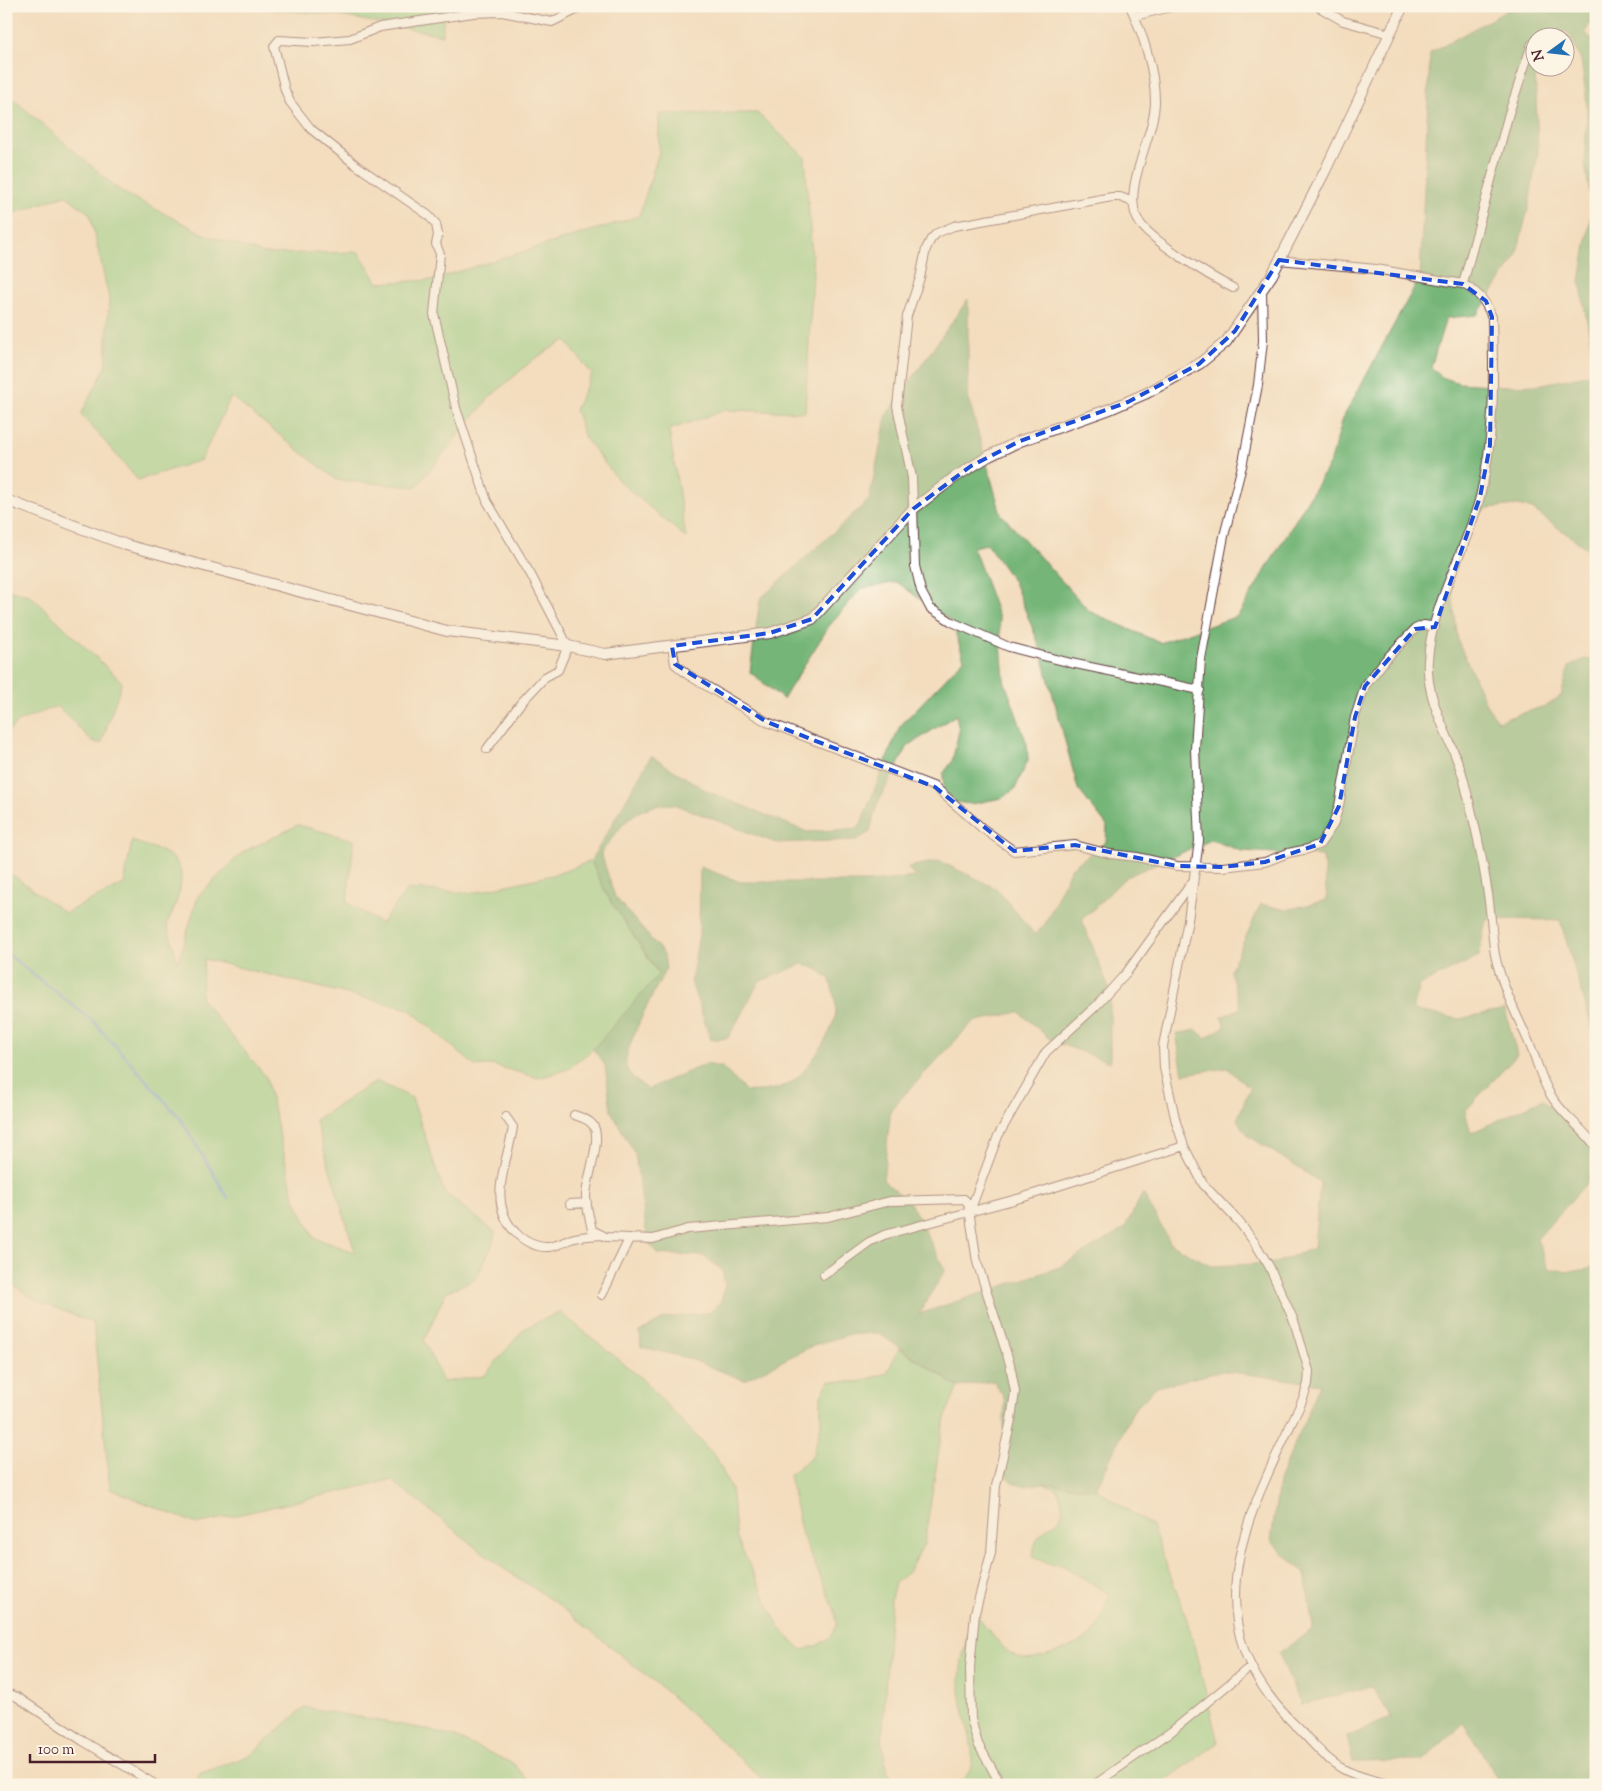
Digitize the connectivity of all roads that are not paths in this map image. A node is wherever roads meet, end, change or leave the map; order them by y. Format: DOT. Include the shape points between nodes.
graph roads {
  1 [pos="479,6"];
  2 [pos="584,6"];
  3 [pos="1130,6"];
  4 [pos="1175,6"];
  5 [pos="1318,6"];
  6 [pos="1403,6"];
  7 [pos="489,12"];
  8 [pos="1135,16"];
  9 [pos="1390,34"];
  10 [pos="1524,68"];
  11 [pos="1134,202"];
  12 [pos="1279,260"];
  13 [pos="1462,284"];
  14 [pos="1233,288"];
  15 [pos="1262,290"];
  16 [pos="6,500"];
  17 [pos="914,510"];
  18 [pos="1435,627"];
  19 [pos="568,646"];
  20 [pos="672,646"];
  21 [pos="1200,690"];
  22 [pos="487,749"];
  23 [pos="1196,867"];
  24 [pos="1194,878"];
  25 [pos="574,1115"];
  26 [pos="506,1117"];
  27 [pos="1184,1146"];
  28 [pos="1596,1147"];
  29 [pos="587,1203"];
  30 [pos="570,1204"];
  31 [pos="970,1211"];
  32 [pos="606,1235"];
  33 [pos="629,1239"];
  34 [pos="824,1275"];
  35 [pos="602,1295"];
  36 [pos="1251,1666"];
  37 [pos="6,1693"];
  38 [pos="155,1784"];
  39 [pos="1001,1785"];
  40 [pos="1094,1785"];
  41 [pos="1390,1785"];
  1 -- 7 [label="street"];
  2 -- 7 [label="street" via="552,22"];
  3 -- 8 [label="street"];
  4 -- 8 [label="street"];
  5 -- 9 [label="street" via="1342,21"];
  6 -- 9 [label="street"];
  7 -- 19 [label="street" via="380,28 350,39 279,40 274,46 290,102 311,129 436,224 436,244 440,254 434,314 456,408 487,501"];
  8 -- 11 [label="street" via="1150,66 1155,101"];
  9 -- 12 [label="street"];
  10 -- 13 [label="street"];
  11 -- 14 [label="street" via="1138,221 1155,238"];
  11 -- 17 [label="street" via="1112,197 954,226 931,239 907,316 897,406 912,478"];
  12 -- 13 [label="street" via="1376,269"];
  12 -- 15 [label="street"];
  13 -- 18 [label="street" via="1486,301 1492,317 1490,445 1480,497 1443,596"];
  15 -- 17 [label="street" via="1226,342 1200,364 1128,402 1003,448 948,482"];
  15 -- 21 [label="street" via="1263,341 1258,385 1224,536 1202,659"];
  16 -- 19 [label="street" via="126,545 447,631"];
  17 -- 20 [label="street" via="812,619 770,633"];
  17 -- 21 [label="street" via="915,566 921,592 930,608 952,622 1009,647"];
  18 -- 23 [label="street" via="1424,625 1415,629 1365,686 1355,717 1339,806 1333,825 1320,844 1266,862"];
  18 -- 28 [label="street" via="1428,660 1430,687 1438,716 1457,760 1473,820 1503,984 1551,1097"];
  19 -- 20 [label="street" via="605,654"];
  19 -- 22 [label="street" via="558,670 539,683 500,728"];
  20 -- 23 [label="street" via="675,664 688,675 767,722 935,787 1014,851 1075,844 1110,854"];
  21 -- 23 [label="street" via="1195,749 1199,840"];
  23 -- 24 [label="street"];
  24 -- 27 [label="street" via="1163,1046 1164,1068"];
  24 -- 31 [label="street" via="1127,972 1046,1052 998,1136"];
  25 -- 29 [label="street" via="592,1124 596,1130"];
  26 -- 32 [label="street" via="513,1127 499,1196 501,1209 512,1229 525,1240 549,1247 589,1236"];
  27 -- 31 [label="street"];
  27 -- 36 [label="street" via="1203,1184 1239,1222 1269,1266 1294,1321 1309,1371 1303,1399 1256,1502 1238,1554 1235,1599 1238,1632"];
  29 -- 30 [label="street"];
  29 -- 32 [label="street" via="592,1230"];
  31 -- 33 [label="street" via="964,1199 890,1201 819,1218 688,1229 653,1239"];
  31 -- 34 [label="street" via="869,1242"];
  31 -- 39 [label="street" via="977,1262 1010,1364 1015,1392 996,1486 991,1553 974,1613 970,1668 971,1719 978,1744"];
  32 -- 33 [label="street"];
  33 -- 35 [label="street"];
  36 -- 40 [label="street" via="1172,1731"];
  36 -- 41 [label="street" via="1272,1702 1319,1750 1343,1769"];
  37 -- 38 [label="street"];
}
